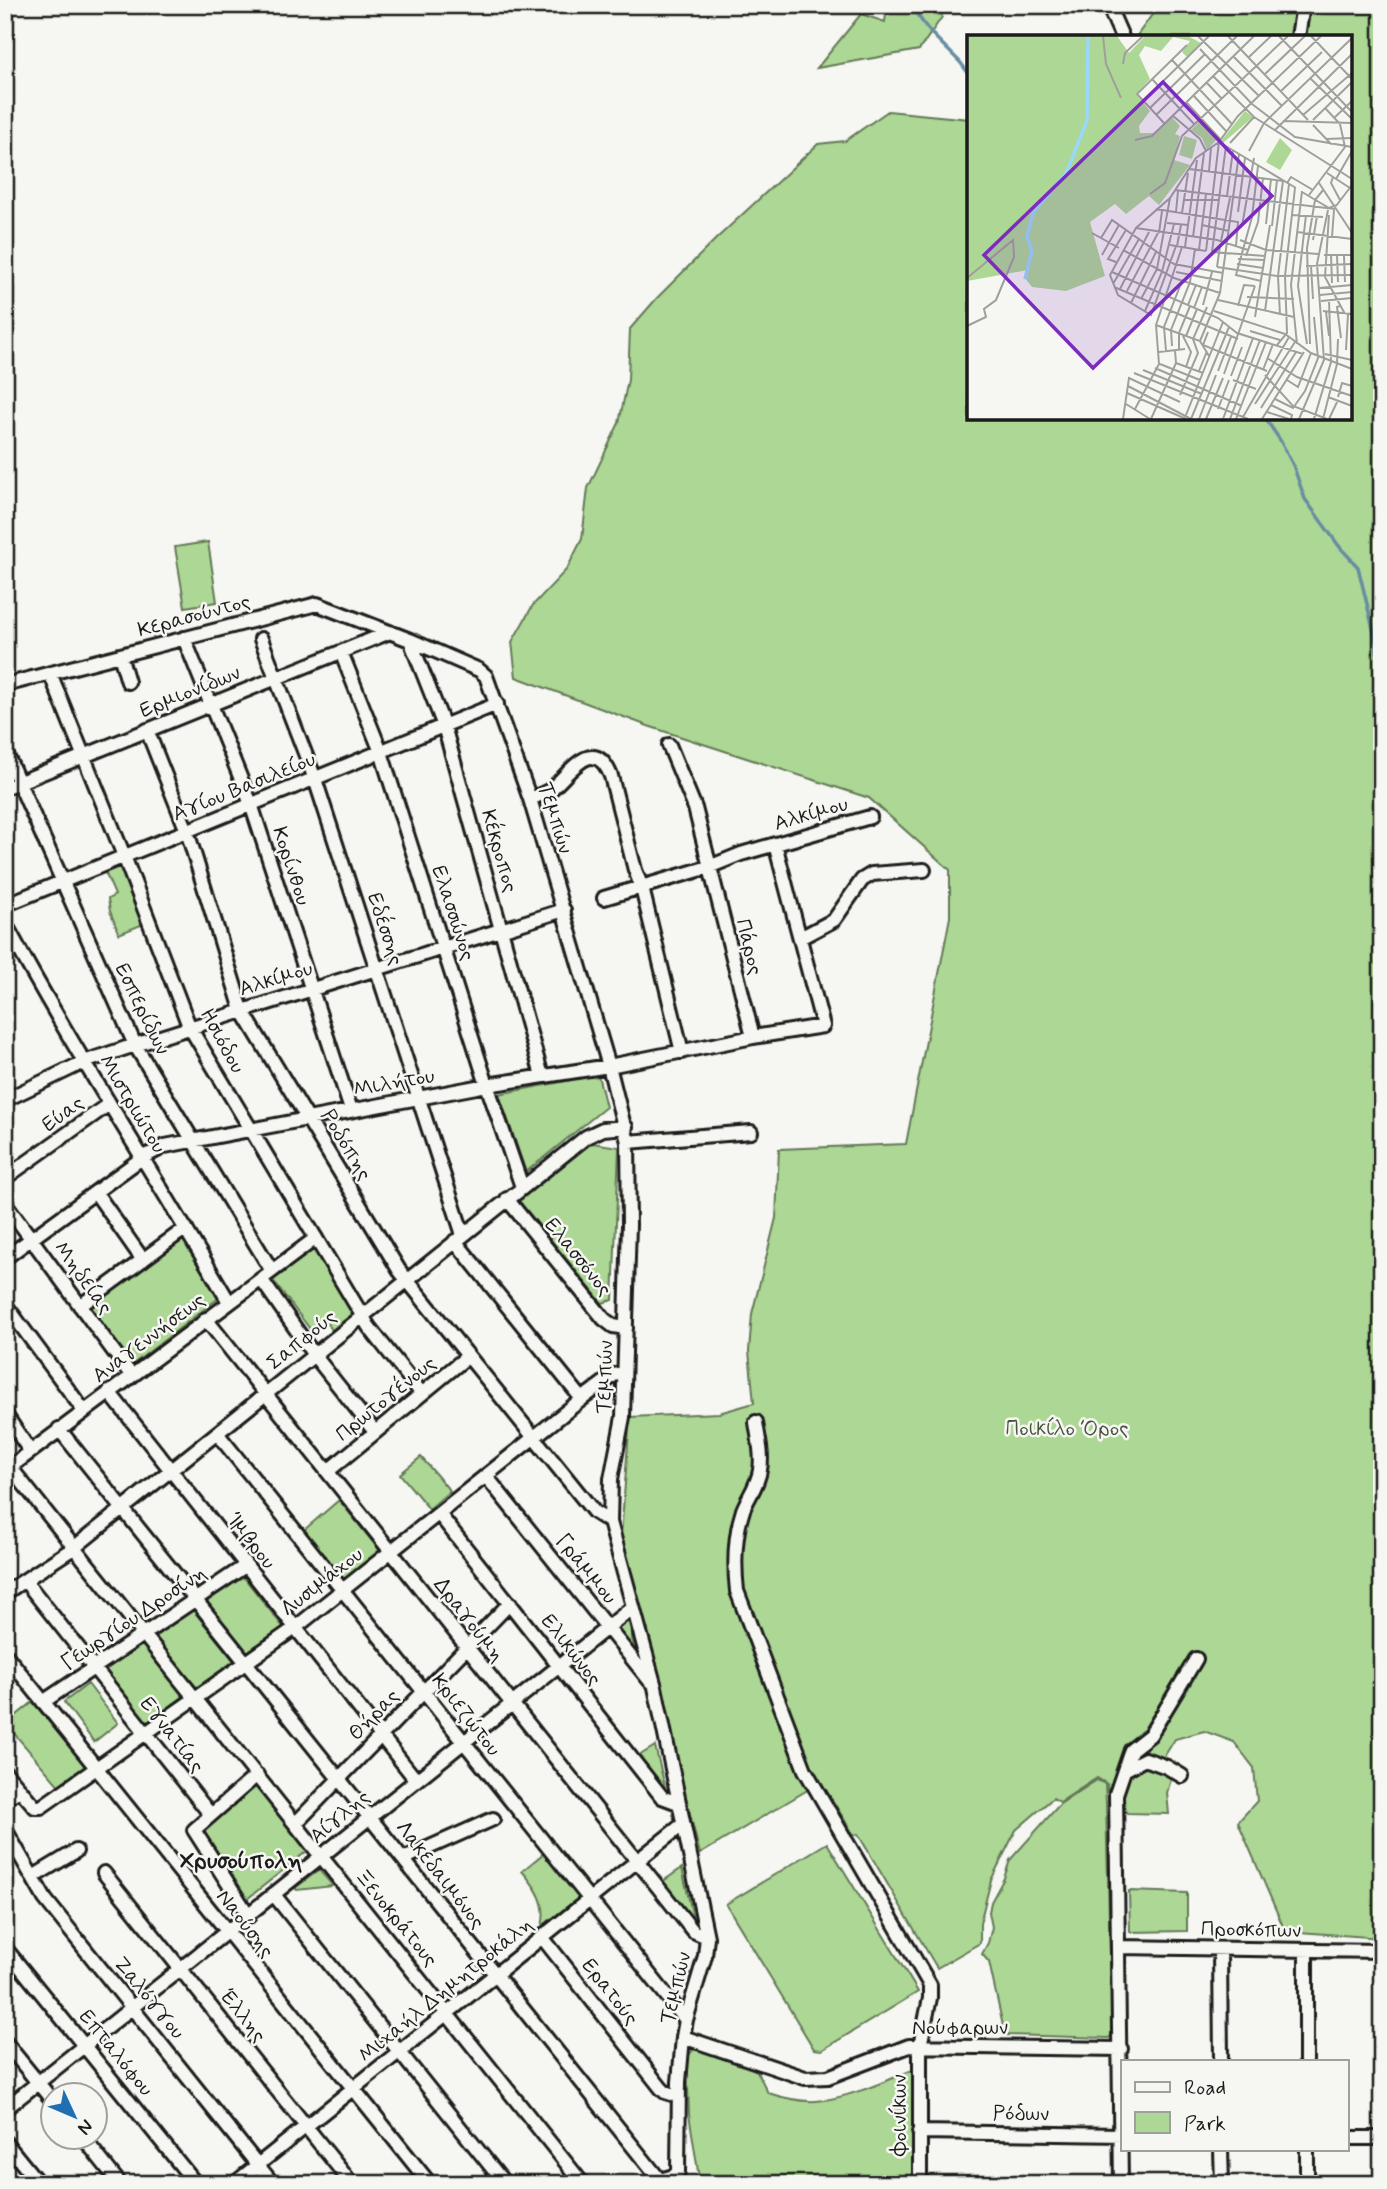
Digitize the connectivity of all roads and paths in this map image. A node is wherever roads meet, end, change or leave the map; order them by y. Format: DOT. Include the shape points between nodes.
graph roads {
  1 [pos="1108,5"];
  2 [pos="1303,5"];
  3 [pos="1121,35"];
  4 [pos="1298,35"];
  5 [pos="390,632"];
  6 [pos="184,638"];
  7 [pos="261,639"];
  8 [pos="410,640"];
  9 [pos="341,652"];
  10 [pos="120,655"];
  11 [pos="50,673"];
  12 [pos="277,678"];
  13 [pos="128,682"];
  14 [pos="5,685"];
  15 [pos="211,704"];
  16 [pos="497,704"];
  17 [pos="444,726"];
  18 [pos="147,730"];
  19 [pos="669,745"];
  20 [pos="5,751"];
  21 [pos="381,752"];
  22 [pos="84,756"];
  23 [pos="315,779"];
  24 [pos="19,783"];
  25 [pos="5,788"];
  26 [pos="530,799"];
  27 [pos="251,804"];
  28 [pos="870,817"];
  29 [pos="187,831"];
  30 [pos="775,844"];
  31 [pos="124,856"];
  32 [pos="709,867"];
  33 [pos="924,870"];
  34 [pos="61,882"];
  35 [pos="642,888"];
  36 [pos="604,898"];
  37 [pos="5,905"];
  38 [pos="564,910"];
  39 [pos="5,923"];
  40 [pos="501,930"];
  41 [pos="800,938"];
  42 [pos="444,948"];
  43 [pos="377,967"];
  44 [pos="310,989"];
  45 [pos="242,1010"];
  46 [pos="189,1026"];
  47 [pos="753,1037"];
  48 [pos="135,1045"];
  49 [pos="681,1052"];
  50 [pos="84,1062"];
  51 [pos="609,1066"];
  52 [pos="542,1076"];
  53 [pos="5,1082"];
  54 [pos="487,1085"];
  55 [pos="9,1098"];
  56 [pos="417,1099"];
  57 [pos="109,1104"];
  58 [pos="351,1110"];
  59 [pos="308,1119"];
  60 [pos="626,1127"];
  61 [pos="251,1130"];
  62 [pos="751,1132"];
  63 [pos="194,1140"];
  64 [pos="628,1142"];
  65 [pos="142,1158"];
  66 [pos="5,1178"];
  67 [pos="522,1187"];
  68 [pos="96,1193"];
  69 [pos="507,1199"];
  70 [pos="5,1203"];
  71 [pos="186,1228"];
  72 [pos="316,1238"];
  73 [pos="459,1238"];
  74 [pos="32,1239"];
  75 [pos="5,1258"];
  76 [pos="143,1260"];
  77 [pos="266,1275"];
  78 [pos="407,1282"];
  79 [pos="229,1302"];
  80 [pos="5,1304"];
  81 [pos="80,1306"];
  82 [pos="362,1316"];
  83 [pos="206,1320"];
  84 [pos="626,1328"];
  85 [pos="314,1355"];
  86 [pos="468,1356"];
  87 [pos="624,1372"];
  88 [pos="131,1375"];
  89 [pos="109,1392"];
  90 [pos="422,1394"];
  91 [pos="265,1395"];
  92 [pos="582,1399"];
  93 [pos="84,1411"];
  94 [pos="5,1414"];
  95 [pos="756,1422"];
  96 [pos="59,1429"];
  97 [pos="375,1432"];
  98 [pos="217,1433"];
  99 [pos="534,1437"];
  100 [pos="30,1451"];
  101 [pos="8,1469"];
  102 [pos="171,1470"];
  103 [pos="328,1471"];
  104 [pos="486,1476"];
  105 [pos="123,1508"];
  106 [pos="439,1514"];
  107 [pos="610,1522"];
  108 [pos="75,1547"];
  109 [pos="391,1552"];
  110 [pos="246,1566"];
  111 [pos="26,1582"];
  112 [pos="344,1590"];
  113 [pos="5,1593"];
  114 [pos="195,1600"];
  115 [pos="510,1603"];
  116 [pos="634,1607"];
  117 [pos="608,1627"];
  118 [pos="295,1628"];
  119 [pos="146,1634"];
  120 [pos="466,1648"];
  121 [pos="5,1654"];
  122 [pos="1196,1659"];
  123 [pos="245,1663"];
  124 [pos="559,1667"];
  125 [pos="95,1668"];
  126 [pos="655,1687"];
  127 [pos="424,1692"];
  128 [pos="196,1698"];
  129 [pos="43,1702"];
  130 [pos="513,1705"];
  131 [pos="146,1734"];
  132 [pos="1150,1735"];
  133 [pos="380,1736"];
  134 [pos="464,1744"];
  135 [pos="1145,1759"];
  136 [pos="97,1769"];
  137 [pos="1126,1769"];
  138 [pos="5,1772"];
  139 [pos="257,1775"];
  140 [pos="1182,1776"];
  141 [pos="339,1779"];
  142 [pos="416,1780"];
  143 [pos="20,1789"];
  144 [pos="5,1800"];
  145 [pos="678,1804"];
  146 [pos="210,1814"];
  147 [pos="370,1818"];
  148 [pos="494,1819"];
  149 [pos="296,1823"];
  150 [pos="682,1825"];
  151 [pos="5,1829"];
  152 [pos="76,1851"];
  153 [pos="322,1857"];
  154 [pos="403,1859"];
  155 [pos="637,1862"];
  156 [pos="104,1873"];
  157 [pos="33,1877"];
  158 [pos="275,1896"];
  159 [pos="589,1899"];
  160 [pos="249,1916"];
  161 [pos="227,1933"];
  162 [pos="542,1937"];
  163 [pos="707,1937"];
  164 [pos="1119,1947"];
  165 [pos="5,1948"];
  166 [pos="1220,1949"];
  167 [pos="1306,1950"];
  168 [pos="1382,1951"];
  169 [pos="181,1969"];
  170 [pos="495,1975"];
  171 [pos="133,2008"];
  172 [pos="447,2013"];
  173 [pos="686,2020"];
  174 [pos="683,2037"];
  175 [pos="5,2042"];
  176 [pos="85,2045"];
  177 [pos="919,2046"];
  178 [pos="1121,2049"];
  179 [pos="400,2052"];
  180 [pos="1121,2060"];
  181 [pos="1221,2060"];
  182 [pos="1306,2060"];
  183 [pos="42,2080"];
  184 [pos="38,2083"];
  185 [pos="353,2089"];
  186 [pos="678,2096"];
  187 [pos="5,2109"];
  188 [pos="306,2127"];
  189 [pos="919,2132"];
  190 [pos="1121,2135"];
  191 [pos="1348,2138"];
  192 [pos="1382,2138"];
  193 [pos="5,2142"];
  194 [pos="93,2150"];
  195 [pos="1122,2150"];
  196 [pos="1222,2150"];
  197 [pos="1307,2150"];
  198 [pos="258,2165"];
  199 [pos="662,2182"];
  200 [pos="39,2184"];
  201 [pos="120,2184"];
  202 [pos="196,2184"];
  203 [pos="234,2184"];
  204 [pos="273,2184"];
  205 [pos="352,2184"];
  206 [pos="430,2184"];
  207 [pos="505,2184"];
  208 [pos="583,2184"];
  209 [pos="646,2184"];
  210 [pos="920,2184"];
  211 [pos="1121,2184"];
  212 [pos="1222,2184"];
  213 [pos="1307,2184"];
  1 -- 3 [label="street"];
  2 -- 4 [label="street"];
  5 -- 6 [label="street, Κερασούντος" via="317,604"];
  5 -- 8 [label="street, Τεμπών"];
  5 -- 9 [label="street, Ερμιονίδων"];
  6 -- 10 [label="street, Κερασούντος"];
  6 -- 15 [label="street, Κορίνθου"];
  7 -- 12 [label="street, Εδέσσης"];
  8 -- 16 [label="street, Τεμπών" via="479,670"];
  8 -- 17 [label="street, Κέκροπος"];
  9 -- 12 [label="street, Ερμιονίδων"];
  9 -- 21 [label="street, Ελασσώνος"];
  10 -- 11 [label="street, Κερασούντος"];
  10 -- 13 [label="street"];
  11 -- 14 [label="street, Κερασούντος"];
  11 -- 22 [label="street, Ησιόδου"];
  12 -- 15 [label="street, Ερμιονίδων"];
  12 -- 23 [label="street, Εδέσσης"];
  15 -- 18 [label="street, Ερμιονίδων"];
  15 -- 27 [label="street, Κορίνθου"];
  16 -- 17 [label="street, Αγίου Βασιλείου"];
  16 -- 26 [label="street, Τεμπών"];
  17 -- 21 [label="street, Αγίου Βασιλείου"];
  17 -- 40 [label="street, Κέκροπος"];
  18 -- 22 [label="street, Ερμιονίδων"];
  18 -- 29 [label="street, Ροδόπης"];
  19 -- 32 [label="street, Πάρος" via="695,808"];
  20 -- 24 [label="street, Εσπερίδων"];
  21 -- 23 [label="street, Αγίου Βασιλείου"];
  21 -- 42 [label="street, Ελασσώνος"];
  22 -- 24 [label="street, Ερμιονίδων"];
  22 -- 31 [label="street, Ησιόδου"];
  23 -- 27 [label="street, Αγίου Βασιλείου"];
  23 -- 43 [label="street, Εδέσσης"];
  24 -- 25 [label="street, Ερμιονίδων"];
  24 -- 34 [label="street, Εσπερίδων"];
  26 -- 35 [label="street" via="551,789 587,758 605,762"];
  26 -- 38 [label="street, Τεμπών"];
  27 -- 29 [label="street, Αγίου Βασιλείου"];
  27 -- 44 [label="street, Κορίνθου"];
  28 -- 30 [label="street, Αλκίμου"];
  29 -- 31 [label="street, Αγίου Βασιλείου"];
  29 -- 45 [label="street, Ροδόπης"];
  30 -- 32 [label="street, Αλκίμου"];
  30 -- 41 [label="street"];
  31 -- 34 [label="street, Αγίου Βασιλείου"];
  31 -- 46 [label="street, Ησιόδου"];
  32 -- 35 [label="street, Αλκίμου"];
  32 -- 47 [label="street, Πάρος"];
  33 -- 41 [label="street" via="872,874 862,880 834,920"];
  34 -- 37 [label="street, Αγίου Βασιλείου"];
  34 -- 48 [label="street, Εσπερίδων"];
  35 -- 36 [label="street, Αλκίμου"];
  35 -- 49 [label="street"];
  38 -- 40 [label="street, Αλκίμου"];
  38 -- 51 [label="street, Τεμπών"];
  39 -- 50 [label="street, Μιστριώτου"];
  40 -- 42 [label="street, Αλκίμου"];
  40 -- 52 [label="street, Κέκροπος"];
  41 -- 47 [label="street, Μιλήτου" via="823,1026"];
  42 -- 43 [label="street, Αλκίμου"];
  42 -- 54 [label="street, Ελασσώνος"];
  43 -- 44 [label="street, Αλκίμου"];
  43 -- 56 [label="street, Εδέσσης"];
  44 -- 45 [label="street, Αλκίμου"];
  44 -- 58 [label="street, Κορίνθου"];
  45 -- 46 [label="street, Αλκίμου"];
  45 -- 59 [label="street, Ροδόπης"];
  46 -- 48 [label="street, Αλκίμου"];
  46 -- 61 [label="street, Ησιόδου"];
  47 -- 49 [label="street, Μιλήτου"];
  48 -- 50 [label="street, Αλκίμου"];
  48 -- 63 [label="street, Εσπερίδων"];
  49 -- 51 [label="street, Μιλήτου"];
  50 -- 55 [label="street, Αλκίμου"];
  50 -- 57 [label="street, Μιστριώτου"];
  51 -- 52 [label="street, Μιλήτου"];
  51 -- 60 [label="street, Τεμπών"];
  52 -- 54 [label="street, Μιλήτου"];
  53 -- 55 [label="street"];
  54 -- 56 [label="street, Μιλήτου"];
  54 -- 67 [label="street, Ελασσώνος"];
  56 -- 58 [label="street, Μιλήτου"];
  56 -- 73 [label="street, Εδέσσης"];
  57 -- 65 [label="street, Μιστριώτου"];
  57 -- 66 [label="street, Εύας"];
  58 -- 59 [label="street, Μιλήτου"];
  59 -- 61 [label="street, Μιλήτου"];
  59 -- 78 [label="street, Ροδόπης"];
  60 -- 64 [label="street, Τεμπών"];
  60 -- 67 [label="street, Σαπφούς" via="603,1129 586,1137"];
  61 -- 63 [label="street, Μιλήτου"];
  61 -- 72 [label="street, Ησιόδου"];
  62 -- 64 [label="street"];
  63 -- 65 [label="street, Μιλήτου" via="165,1146"];
  63 -- 77 [label="street, Εσπερίδων"];
  64 -- 84 [label="street, Τεμπών"];
  65 -- 68 [label="street, Μιλήτου"];
  65 -- 71 [label="street, Μιστριώτου"];
  67 -- 69 [label="street, Σαπφούς"];
  68 -- 74 [label="street, Μιλήτου"];
  68 -- 76 [label="street"];
  69 -- 73 [label="street, Σαπφούς"];
  69 -- 84 [label="street, Ελασσόνος" via="604,1319"];
  70 -- 74 [label="street, Μηδείας"];
  71 -- 76 [label="street"];
  71 -- 79 [label="street, Μιστριώτου"];
  72 -- 77 [label="street, Αναγεννήσεως"];
  72 -- 82 [label="street, Ησιόδου"];
  73 -- 78 [label="street, Σαπφούς"];
  73 -- 92 [label="street, Εδέσσης"];
  74 -- 75 [label="street, Μιλήτου"];
  74 -- 81 [label="street, Μηδείας"];
  76 -- 81 [label="street"];
  77 -- 79 [label="street, Αναγεννήσεως"];
  77 -- 85 [label="street, Εσπερίδων"];
  78 -- 82 [label="street, Σαπφούς"];
  78 -- 86 [label="street, Ροδόπης"];
  79 -- 83 [label="street, Αναγεννήσεως"];
  80 -- 93 [label="street"];
  81 -- 88 [label="street, Μηδείας"];
  82 -- 85 [label="street, Σαπφούς"];
  82 -- 90 [label="street, Ησιόδου"];
  83 -- 88 [label="street, Αναγεννήσεως"];
  83 -- 91 [label="street, Δραγούμη"];
  84 -- 87 [label="street, Τεμπών"];
  85 -- 91 [label="street, Σαπφούς"];
  85 -- 97 [label="street, Εσπερίδων"];
  86 -- 90 [label="street, Πρωτογένους"];
  86 -- 99 [label="street, Ροδόπης"];
  87 -- 92 [label="street, Λυσιμάχου"];
  87 -- 107 [label="street, Τεμπών"];
  88 -- 89 [label="street, Αναγεννήσεως"];
  89 -- 93 [label="street, Αναγεννήσεως"];
  89 -- 102 [label="street, Ίμβρου"];
  90 -- 97 [label="street, Πρωτογένους"];
  91 -- 98 [label="street, Σαπφούς"];
  91 -- 103 [label="street, Δραγούμη"];
  92 -- 99 [label="street, Λυσιμάχου"];
  93 -- 96 [label="street, Αναγεννήσεως"];
  94 -- 100 [label="street"];
  95 -- 177 [label="street, Φοινίκων" via="760,1470 737,1533 737,1591 805,1770 930,1985"];
  96 -- 100 [label="street, Αναγεννήσεως"];
  96 -- 105 [label="street, Λακεδαιμόνος"];
  97 -- 103 [label="street, Πρωτογένους"];
  98 -- 102 [label="street, Σαπφούς"];
  98 -- 112 [label="street, Κριεζώτου"];
  99 -- 104 [label="street, Λυσιμάχου"];
  99 -- 107 [label="street, Ροδόπης" via="594,1512"];
  100 -- 101 [label="street, Αναγεννήσεως"];
  101 -- 108 [label="street, Ξενοκράτους"];
  102 -- 105 [label="street, Σαπφούς"];
  102 -- 110 [label="street, Ίμβρου"];
  103 -- 109 [label="street, Δραγούμη"];
  104 -- 106 [label="street, Λυσιμάχου"];
  104 -- 117 [label="street, Γράμμου"];
  105 -- 108 [label="street, Σαπφούς"];
  105 -- 114 [label="street, Λακεδαιμόνος"];
  106 -- 109 [label="street, Λυσιμάχου"];
  106 -- 115 [label="street, Ελικώνος"];
  107 -- 116 [label="street, Τεμπών"];
  108 -- 111 [label="street, Σαπφούς"];
  108 -- 119 [label="street, Ξενοκράτους"];
  109 -- 112 [label="street, Λυσιμάχου"];
  109 -- 120 [label="street, Δραγούμη"];
  110 -- 114 [label="street, Γεωργίου Δροσίνη"];
  110 -- 118 [label="street, Ίμβρου"];
  111 -- 113 [label="street, Σαπφούς"];
  111 -- 125 [label="street, Εγνατίας"];
  112 -- 118 [label="street, Λυσιμάχου"];
  112 -- 127 [label="street, Κριεζώτου"];
  114 -- 119 [label="street, Γεωργίου Δροσίνη"];
  114 -- 123 [label="street, Λακεδαιμόνος"];
  115 -- 120 [label="street, Θήρας"];
  115 -- 124 [label="street, Ελικώνος"];
  116 -- 117 [label="street, Αίγλης"];
  116 -- 126 [label="street, Τεμπών"];
  117 -- 124 [label="street, Αίγλης"];
  117 -- 126 [label="street, Γράμμου"];
  118 -- 123 [label="street, Λυσιμάχου"];
  118 -- 133 [label="street, Ίμβρου"];
  119 -- 125 [label="street, Γεωργίου Δροσίνη"];
  119 -- 128 [label="street, Ξενοκράτους"];
  120 -- 127 [label="street, Θήρας"];
  120 -- 130 [label="street, Δραγούμη"];
  121 -- 129 [label="street, Ναούσης"];
  122 -- 132 [label="street"];
  123 -- 128 [label="street, Λυσιμάχου"];
  123 -- 141 [label="street, Λακεδαιμόνος"];
  124 -- 130 [label="street, Αίγλης"];
  124 -- 145 [label="street, Ελικώνος" via="662,1797"];
  125 -- 129 [label="street, Γεωργίου Δροσίνη"];
  125 -- 131 [label="street, Εγνατίας"];
  126 -- 145 [label="street, Τεμπών"];
  127 -- 133 [label="street, Θήρας"];
  127 -- 134 [label="street, Κριεζώτου"];
  128 -- 131 [label="street, Λυσιμάχου"];
  128 -- 139 [label="street, Ξενοκράτους"];
  129 -- 136 [label="street, Ναούσης"];
  130 -- 134 [label="street, Αίγλης"];
  130 -- 155 [label="street, Δραγούμη"];
  131 -- 136 [label="street, Λυσιμάχου"];
  131 -- 146 [label="street, Εγνατίας"];
  132 -- 135 [label="street"];
  132 -- 137 [label="street" via="1131,1750"];
  133 -- 141 [label="street, Θήρας"];
  133 -- 142 [label="street, Ίμβρου"];
  134 -- 142 [label="street, Αίγλης"];
  134 -- 159 [label="street, Κριεζώτου"];
  135 -- 137 [label="street"];
  135 -- 140 [label="street"];
  136 -- 143 [label="street, Λυσιμάχου" via="41,1807 35,1807"];
  136 -- 161 [label="street, Ναούσης"];
  137 -- 164 [label="street" via="1116,1794"];
  138 -- 143 [label="street"];
  139 -- 146 [label="street"];
  139 -- 149 [label="street, Ξενοκράτους"];
  141 -- 147 [label="street, Λακεδαιμόνος"];
  141 -- 149 [label="street, Θήρας"];
  142 -- 147 [label="street, Αίγλης"];
  143 -- 144 [label="street"];
  145 -- 150 [label="street, Τεμπών"];
  146 -- 160 [label="street" via="196,1826 196,1834"];
  147 -- 153 [label="street, Αίγλης"];
  147 -- 154 [label="street, Λακεδαιμόνος"];
  148 -- 154 [label="street"];
  149 -- 153 [label="street, Ξενοκράτους"];
  150 -- 155 [label="street, Μιχαήλ Δημητροκάλη"];
  150 -- 163 [label="street, Τεμπών"];
  151 -- 157 [label="street, Ζαλόγγου"];
  152 -- 157 [label="street"];
  153 -- 158 [label="street, Αίγλης"];
  153 -- 172 [label="street, Ξενοκράτους"];
  154 -- 170 [label="street, Λακεδαιμόνος"];
  155 -- 159 [label="street, Μιχαήλ Δημητροκάλη"];
  155 -- 163 [label="street, Δραγούμη" via="692,1931"];
  156 -- 169 [label="street, Έλλης"];
  157 -- 171 [label="street, Ζαλόγγου" via="45,1899"];
  158 -- 160 [label="street, Αίγλης"];
  158 -- 179 [label="street"];
  159 -- 162 [label="street, Μιχαήλ Δημητροκάλη"];
  159 -- 173 [label="street, Κριεζώτου"];
  160 -- 161 [label="street, Αίγλης"];
  161 -- 169 [label="street, Αίγλης"];
  161 -- 185 [label="street, Ναούσης"];
  162 -- 170 [label="street, Μιχαήλ Δημητροκάλη"];
  162 -- 186 [label="street, Ερατούς" via="662,2088"];
  163 -- 173 [label="street, Τεμπών"];
  164 -- 166 [label="street, Προσκόπων"];
  164 -- 178 [label="street"];
  165 -- 176 [label="street, Επταλόφου"];
  166 -- 167 [label="street, Προσκόπων"];
  166 -- 181 [label="street"];
  167 -- 168 [label="street, Προσκόπων"];
  167 -- 182 [label="street"];
  169 -- 171 [label="street, Αίγλης"];
  169 -- 188 [label="street, Έλλης"];
  170 -- 172 [label="street, Μιχαήλ Δημητροκάλη"];
  170 -- 199 [label="street, Λακεδαιμόνος"];
  171 -- 176 [label="street, Αίγλης"];
  171 -- 198 [label="street, Ζαλόγγου"];
  172 -- 179 [label="street, Μιχαήλ Δημητροκάλη"];
  172 -- 208 [label="street, Ξενοκράτους"];
  173 -- 174 [label="street, Τεμπών"];
  174 -- 177 [label="street, Νούφαρων" via="805,2078 828,2077 898,2049"];
  174 -- 186 [label="street, Τεμπών"];
  175 -- 184 [label="street"];
  176 -- 183 [label="street, Αίγλης"];
  176 -- 202 [label="street, Επταλόφου"];
  177 -- 178 [label="street, Νούφαρων"];
  177 -- 189 [label="street, Φοινίκων"];
  178 -- 180 [label="street"];
  179 -- 185 [label="street, Μιχαήλ Δημητροκάλη"];
  179 -- 207 [label="street"];
  184 -- 187 [label="street, Αίγλης"];
  185 -- 188 [label="street, Μιχαήλ Δημητροκάλη"];
  185 -- 206 [label="street, Ναούσης"];
  186 -- 199 [label="street, Τεμπών" via="679,2169"];
  188 -- 198 [label="street, Μιχαήλ Δημητροκάλη"];
  188 -- 205 [label="street, Έλλης"];
  189 -- 190 [label="street, Ρόδων"];
  189 -- 210 [label="street, Φοινίκων"];
  191 -- 192 [label="street"];
  193 -- 200 [label="street"];
  194 -- 201 [label="street"];
  195 -- 211 [label="street"];
  196 -- 212 [label="street"];
  197 -- 213 [label="street"];
  198 -- 203 [label="street, Μιχαήλ Δημητροκάλη"];
  198 -- 204 [label="street, Ζαλόγγου"];
  199 -- 209 [label="street"];
}
